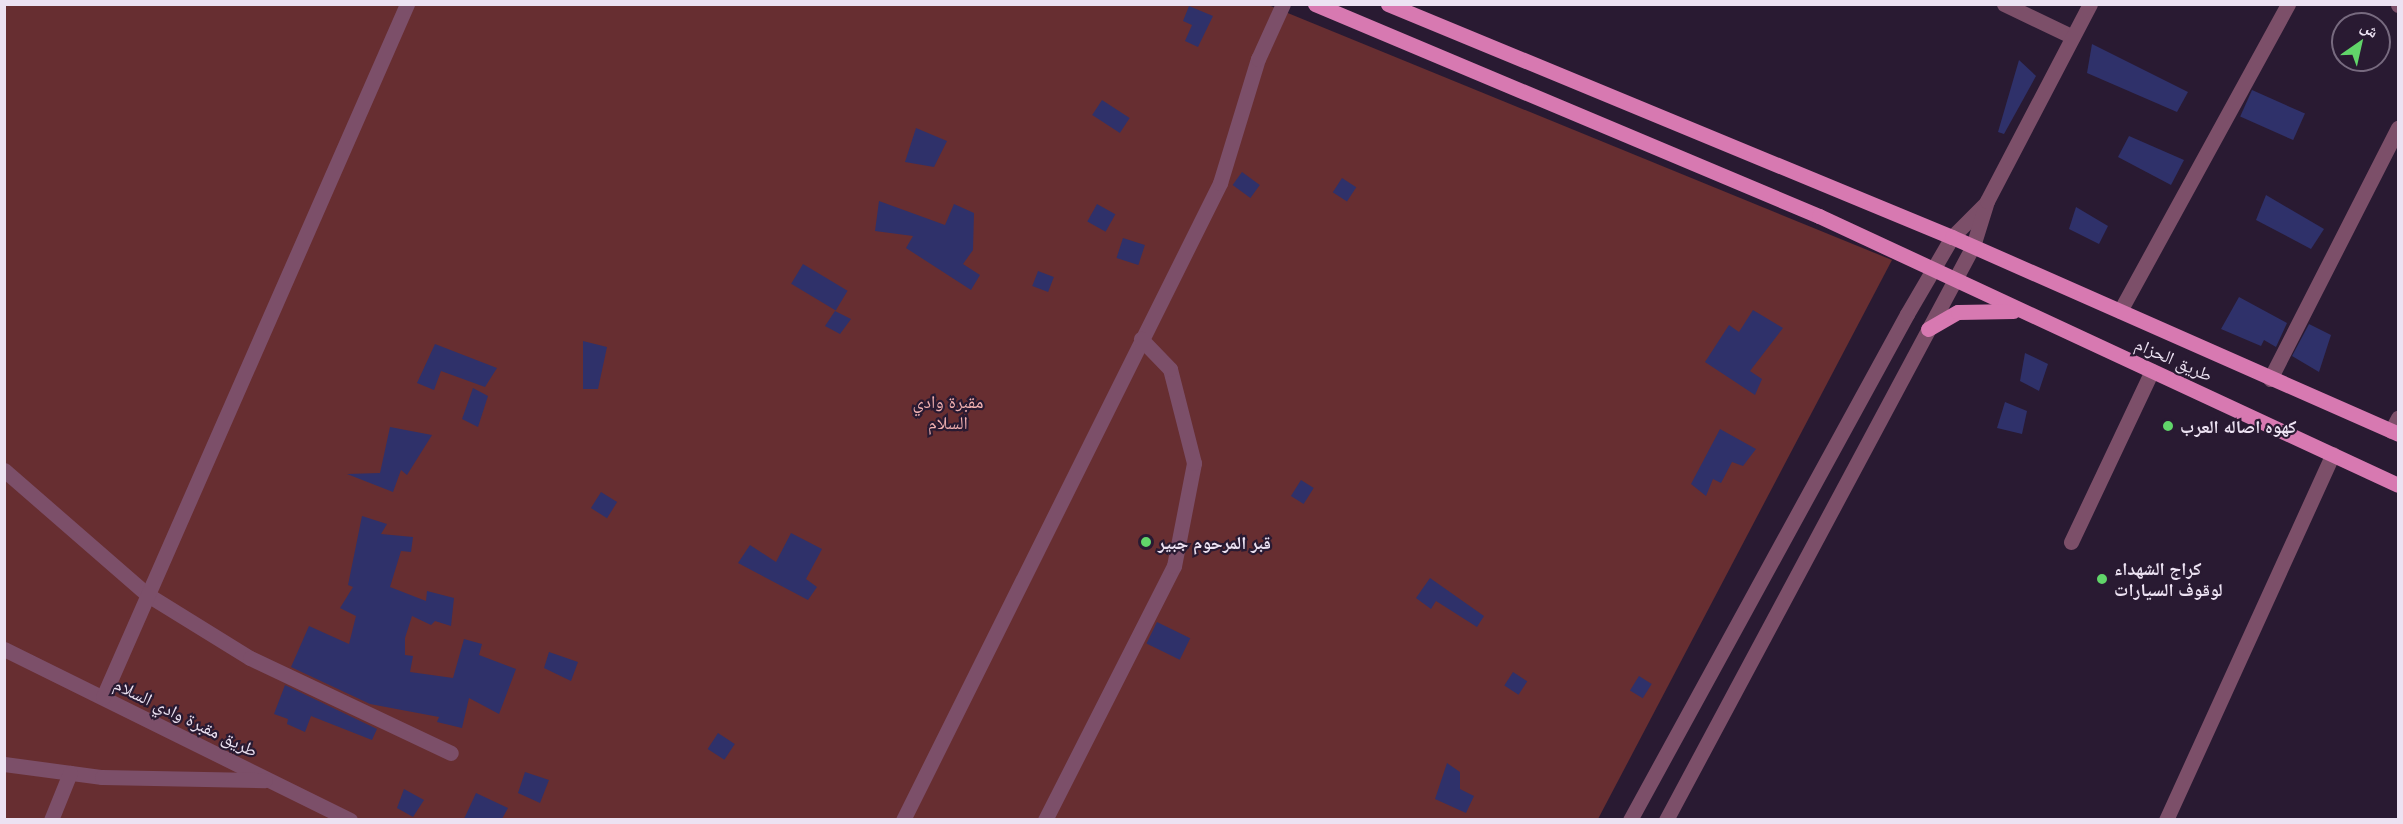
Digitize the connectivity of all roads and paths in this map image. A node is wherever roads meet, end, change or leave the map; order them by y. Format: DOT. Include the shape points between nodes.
graph roads {
  1 [pos="407,4"];
  2 [pos="1283,4"];
  3 [pos="1315,4"];
  4 [pos="1388,4"];
  5 [pos="2004,4"];
  6 [pos="2090,4"];
  7 [pos="2288,4"];
  8 [pos="2073,37"];
  9 [pos="2398,128"];
  10 [pos="1987,201"];
  11 [pos="1952,237"];
  12 [pos="1973,246"];
  13 [pos="1933,270"];
  14 [pos="1954,279"];
  15 [pos="2018,310"];
  16 [pos="2120,311"];
  17 [pos="1928,329"];
  18 [pos="1141,339"];
  19 [pos="2151,371"];
  20 [pos="2270,379"];
  21 [pos="2396,428"];
  22 [pos="2333,454"];
  23 [pos="4,470"];
  24 [pos="2398,485"];
  25 [pos="2071,542"];
  26 [pos="148,595"];
  27 [pos="4,649"];
  28 [pos="103,697"];
  29 [pos="451,753"];
  30 [pos="4,764"];
  31 [pos="70,773"];
  32 [pos="271,780"];
  33 [pos="1635,816"];
  34 [pos="51,819"];
  35 [pos="350,819"];
  36 [pos="903,819"];
  37 [pos="1045,819"];
  38 [pos="1666,819"];
  39 [pos="2166,819"];
  1 -- 26 [label="street"];
  2 -- 18 [label="street" via="1258,58 1220,183"];
  3 -- 13 [label="main road, طريق الحزام" via="1798,207"];
  4 -- 11 [label="main road, طريق الحزام"];
  5 -- 8 [label="street"];
  6 -- 8 [label="street"];
  7 -- 16 [label="street"];
  8 -- 10 [label="street"];
  9 -- 20 [label="street"];
  10 -- 11 [label="street"];
  10 -- 12 [label="street"];
  11 -- 12 [label="main road, طريق الحزام"];
  11 -- 13 [label="street"];
  12 -- 14 [label="street"];
  12 -- 16 [label="main road, طريق الحزام"];
  13 -- 14 [label="main road, طريق الحزام"];
  13 -- 33 [label="street"];
  14 -- 15 [label="main road, طريق الحزام"];
  14 -- 17 [label="street"];
  15 -- 17 [label="main road" via="1958,312"];
  15 -- 19 [label="main road, طريق الحزام"];
  16 -- 20 [label="main road, طريق الحزام"];
  17 -- 38 [label="street"];
  18 -- 36 [label="street"];
  18 -- 37 [label="street" via="1170,369 1194,463 1174,566"];
  19 -- 22 [label="main road, طريق الحزام"];
  19 -- 25 [label="street"];
  20 -- 21 [label="main road, طريق الحزام"];
  22 -- 24 [label="main road, طريق الحزام"];
  22 -- 39 [label="street"];
  23 -- 26 [label="street"];
  26 -- 28 [label="street"];
  26 -- 29 [label="street" via="250,658"];
  27 -- 28 [label="street, طريق مقبرة وادي السلام"];
  28 -- 32 [label="street, طريق مقبرة وادي السلام"];
  30 -- 31 [label="street"];
  31 -- 32 [label="street"];
  31 -- 34 [label="street"];
  32 -- 35 [label="street, طريق مقبرة وادي السلام"];
}
